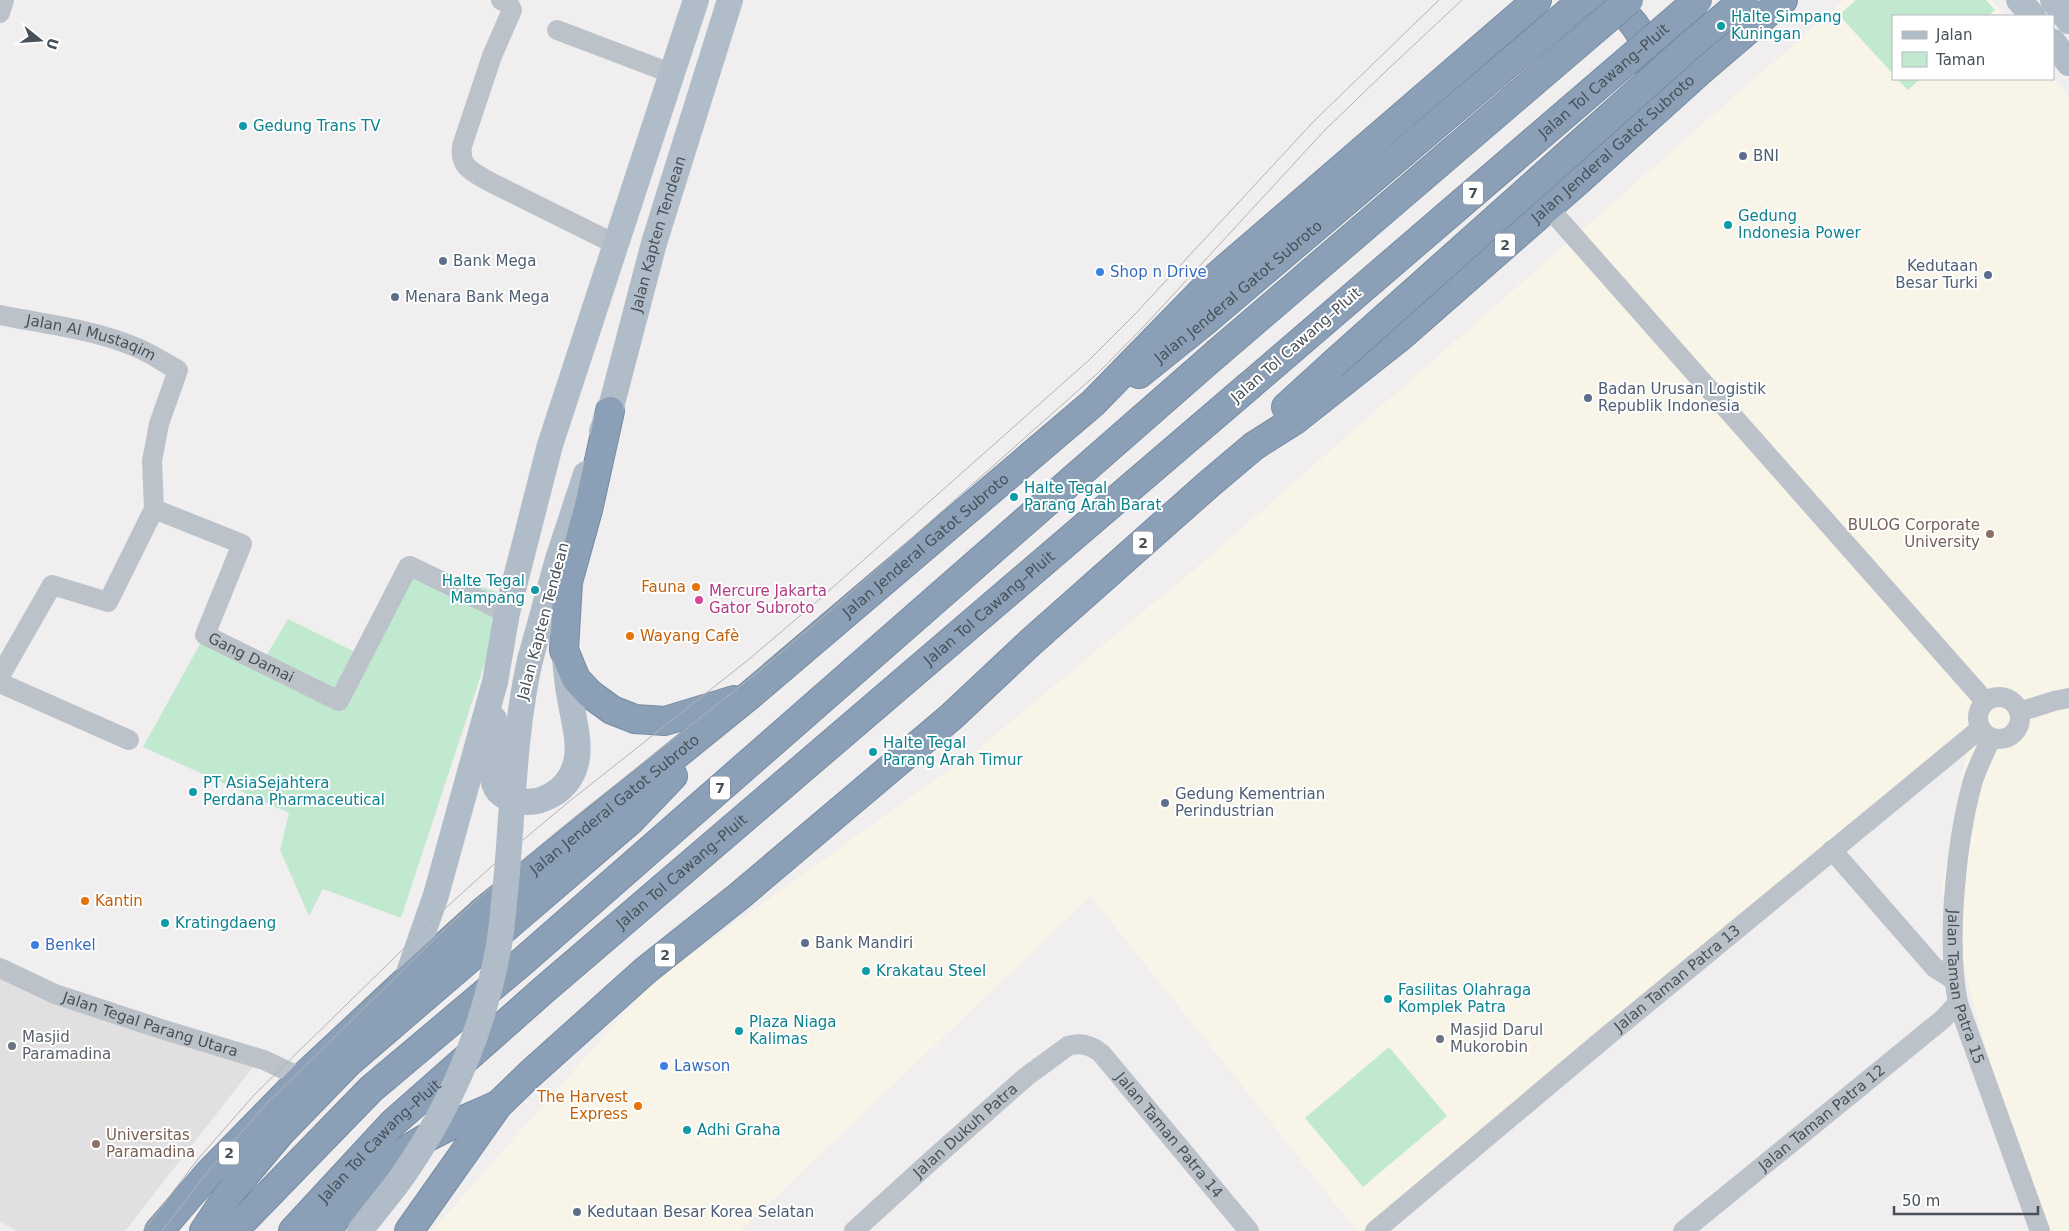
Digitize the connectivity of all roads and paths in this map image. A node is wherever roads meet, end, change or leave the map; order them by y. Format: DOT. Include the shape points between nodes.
graph roads {
  1 [pos="4,0"];
  2 [pos="501,0"];
  3 [pos="696,0"];
  4 [pos="730,0"];
  5 [pos="1537,0"];
  6 [pos="1583,0"];
  7 [pos="1598,0"];
  8 [pos="1629,0"];
  9 [pos="1698,0"];
  10 [pos="1744,0"];
  11 [pos="1783,0"];
  12 [pos="2019,0"];
  13 [pos="2053,0"];
  14 [pos="0,13"];
  15 [pos="2032,15"];
  16 [pos="2069,21"];
  17 [pos="557,30"];
  18 [pos="2054,43"];
  19 [pos="2069,63"];
  20 [pos="673,74"];
  21 [pos="1643,124"];
  22 [pos="1548,207"];
  23 [pos="617,246"];
  24 [pos="0,315"];
  25 [pos="1093,403"];
  26 [pos="610,411"];
  27 [pos="1254,446"];
  28 [pos="154,509"];
  29 [pos="507,613"];
  30 [pos="564,650"];
  31 [pos="0,676"];
  32 [pos="495,682"];
  33 [pos="0,683"];
  34 [pos="750,695"];
  35 [pos="2069,698"];
  36 [pos="1985,701"];
  37 [pos="2020,712"];
  38 [pos="726,714"];
  39 [pos="1986,734"];
  40 [pos="129,740"];
  41 [pos="1832,850"];
  42 [pos="0,968"];
  43 [pos="1954,980"];
  44 [pos="406,981"];
  45 [pos="1958,1003"];
  46 [pos="1085,1044"];
  47 [pos="302,1078"];
  48 [pos="498,1105"];
  49 [pos="159,1231"];
  50 [pos="204,1231"];
  51 [pos="233,1231"];
  52 [pos="293,1231"];
  53 [pos="325,1231"];
  54 [pos="360,1231"];
  55 [pos="409,1231"];
  56 [pos="854,1231"];
  57 [pos="1249,1231"];
  58 [pos="1375,1231"];
  59 [pos="1682,1231"];
  60 [pos="2040,1231"];
  1 -- 14 [label="street"];
  2 -- 23 [label="street" via="512,10 492,56 462,146 464,164 492,183"];
  3 -- 20 [label="main road, Jalan Kapten Tendean"];
  4 -- 26 [label="main road, Jalan Kapten Tendean" via="654,243"];
  5 -- 25 [label="highway, Jalan Jenderal Gatot Subroto / 2" via="1216,276"];
  6 -- 25 [label="highway, Jalan Jenderal Gatot Subroto / 2" via="1206,320 1134,378"];
  7 -- 21 [label="highway" via="1616,8 1643,36 1650,61 1650,87"];
  8 -- 51 [label="highway, 7, bridge" via="1216,354 523,961 371,1090"];
  9 -- 52 [label="highway, Jalan Tol Cawang–Pluit / 7, bridge" via="562,974 393,1123"];
  10 -- 27 [label="highway, Jalan Jenderal Gatot Subroto / 2, bridge" via="1331,366 1278,415"];
  11 -- 21 [label="highway, Jalan Jenderal Gatot Subroto / 2"];
  12 -- 15 [label="main road"];
  13 -- 16 [label="main road"];
  17 -- 20 [label="street"];
  18 -- 19 [label="main road"];
  20 -- 23 [label="main road, Jalan Kapten Tendean"];
  21 -- 22 [label="highway, Jalan Jenderal Gatot Subroto / 2"];
  22 -- 27 [label="highway, Jalan Jenderal Gatot Subroto / 2" via="1400,337 1295,420"];
  22 -- 36 [label="street"];
  23 -- 29 [label="main road, Jalan Kapten Tendean" via="550,445"];
  24 -- 28 [label="street, Jalan Al Mustaqim" via="112,340 140,349 178,370 159,424 152,461"];
  25 -- 34 [label="highway, Jalan Jenderal Gatot Subroto / 2"];
  26 -- 30 [label="highway" via="568,582"];
  26 -- 54 [label="main road, Jalan Kapten Tendean, bridge" via="558,559 522,694 499,944 483,1010 460,1072 437,1120 404,1175"];
  27 -- 48 [label="highway, Jalan Jenderal Gatot Subroto / 2" via="1169,518 951,718 646,970"];
  28 -- 29 [label="street, Gang Damai" via="242,544 205,635 338,701 408,567"];
  28 -- 31 [label="street" via="108,602 52,585"];
  29 -- 32 [label="main road, Jalan Kapten Tendean"];
  30 -- 32 [label="main road" via="577,739 577,761 566,784 547,798 532,803 519,802 505,797 496,789 493,771"];
  30 -- 34 [label="highway" via="576,679 590,694 612,710 635,719 665,721"];
  32 -- 44 [label="main road, Jalan Kapten Tendean" via="436,895"];
  33 -- 40 [label="street"];
  34 -- 38 [label="highway, Jalan Jenderal Gatot Subroto / 2"];
  35 -- 37 [label="street"];
  36 -- 37 [label="street" via="2001,697 2009,699"];
  36 -- 39 [label="street" via="1978,714"];
  37 -- 39 [label="street" via="2013,734 1999,740"];
  38 -- 44 [label="highway, Jalan Jenderal Gatot Subroto / 2" via="481,913"];
  38 -- 50 [label="highway" via="632,819 349,1062 281,1132 228,1195"];
  39 -- 41 [label="street, Jalan Taman Patra 13"];
  39 -- 43 [label="street, Jalan Taman Patra 15" via="1972,783 1960,847 1954,909"];
  41 -- 43 [label="street" via="1934,967"];
  41 -- 58 [label="street, Jalan Taman Patra 13"];
  42 -- 47 [label="street, Jalan Tegal Parang Utara" via="55,994 264,1060"];
  43 -- 45 [label="street, Jalan Taman Patra 15"];
  44 -- 47 [label="highway, Jalan Jenderal Gatot Subroto / 2"];
  45 -- 59 [label="street, Jalan Taman Patra 12" via="1943,1019"];
  45 -- 60 [label="street, Jalan Taman Patra 15"];
  46 -- 56 [label="street, Jalan Dukuh Patra" via="1068,1046 1027,1076"];
  46 -- 57 [label="street, Jalan Taman Patra 14" via="1101,1053"];
  47 -- 49 [label="highway, Jalan Jenderal Gatot Subroto / 2" via="209,1173"];
  48 -- 53 [label="highway" via="408,1150 380,1173"];
  48 -- 55 [label="highway, Jalan Jenderal Gatot Subroto / 2"];
}
